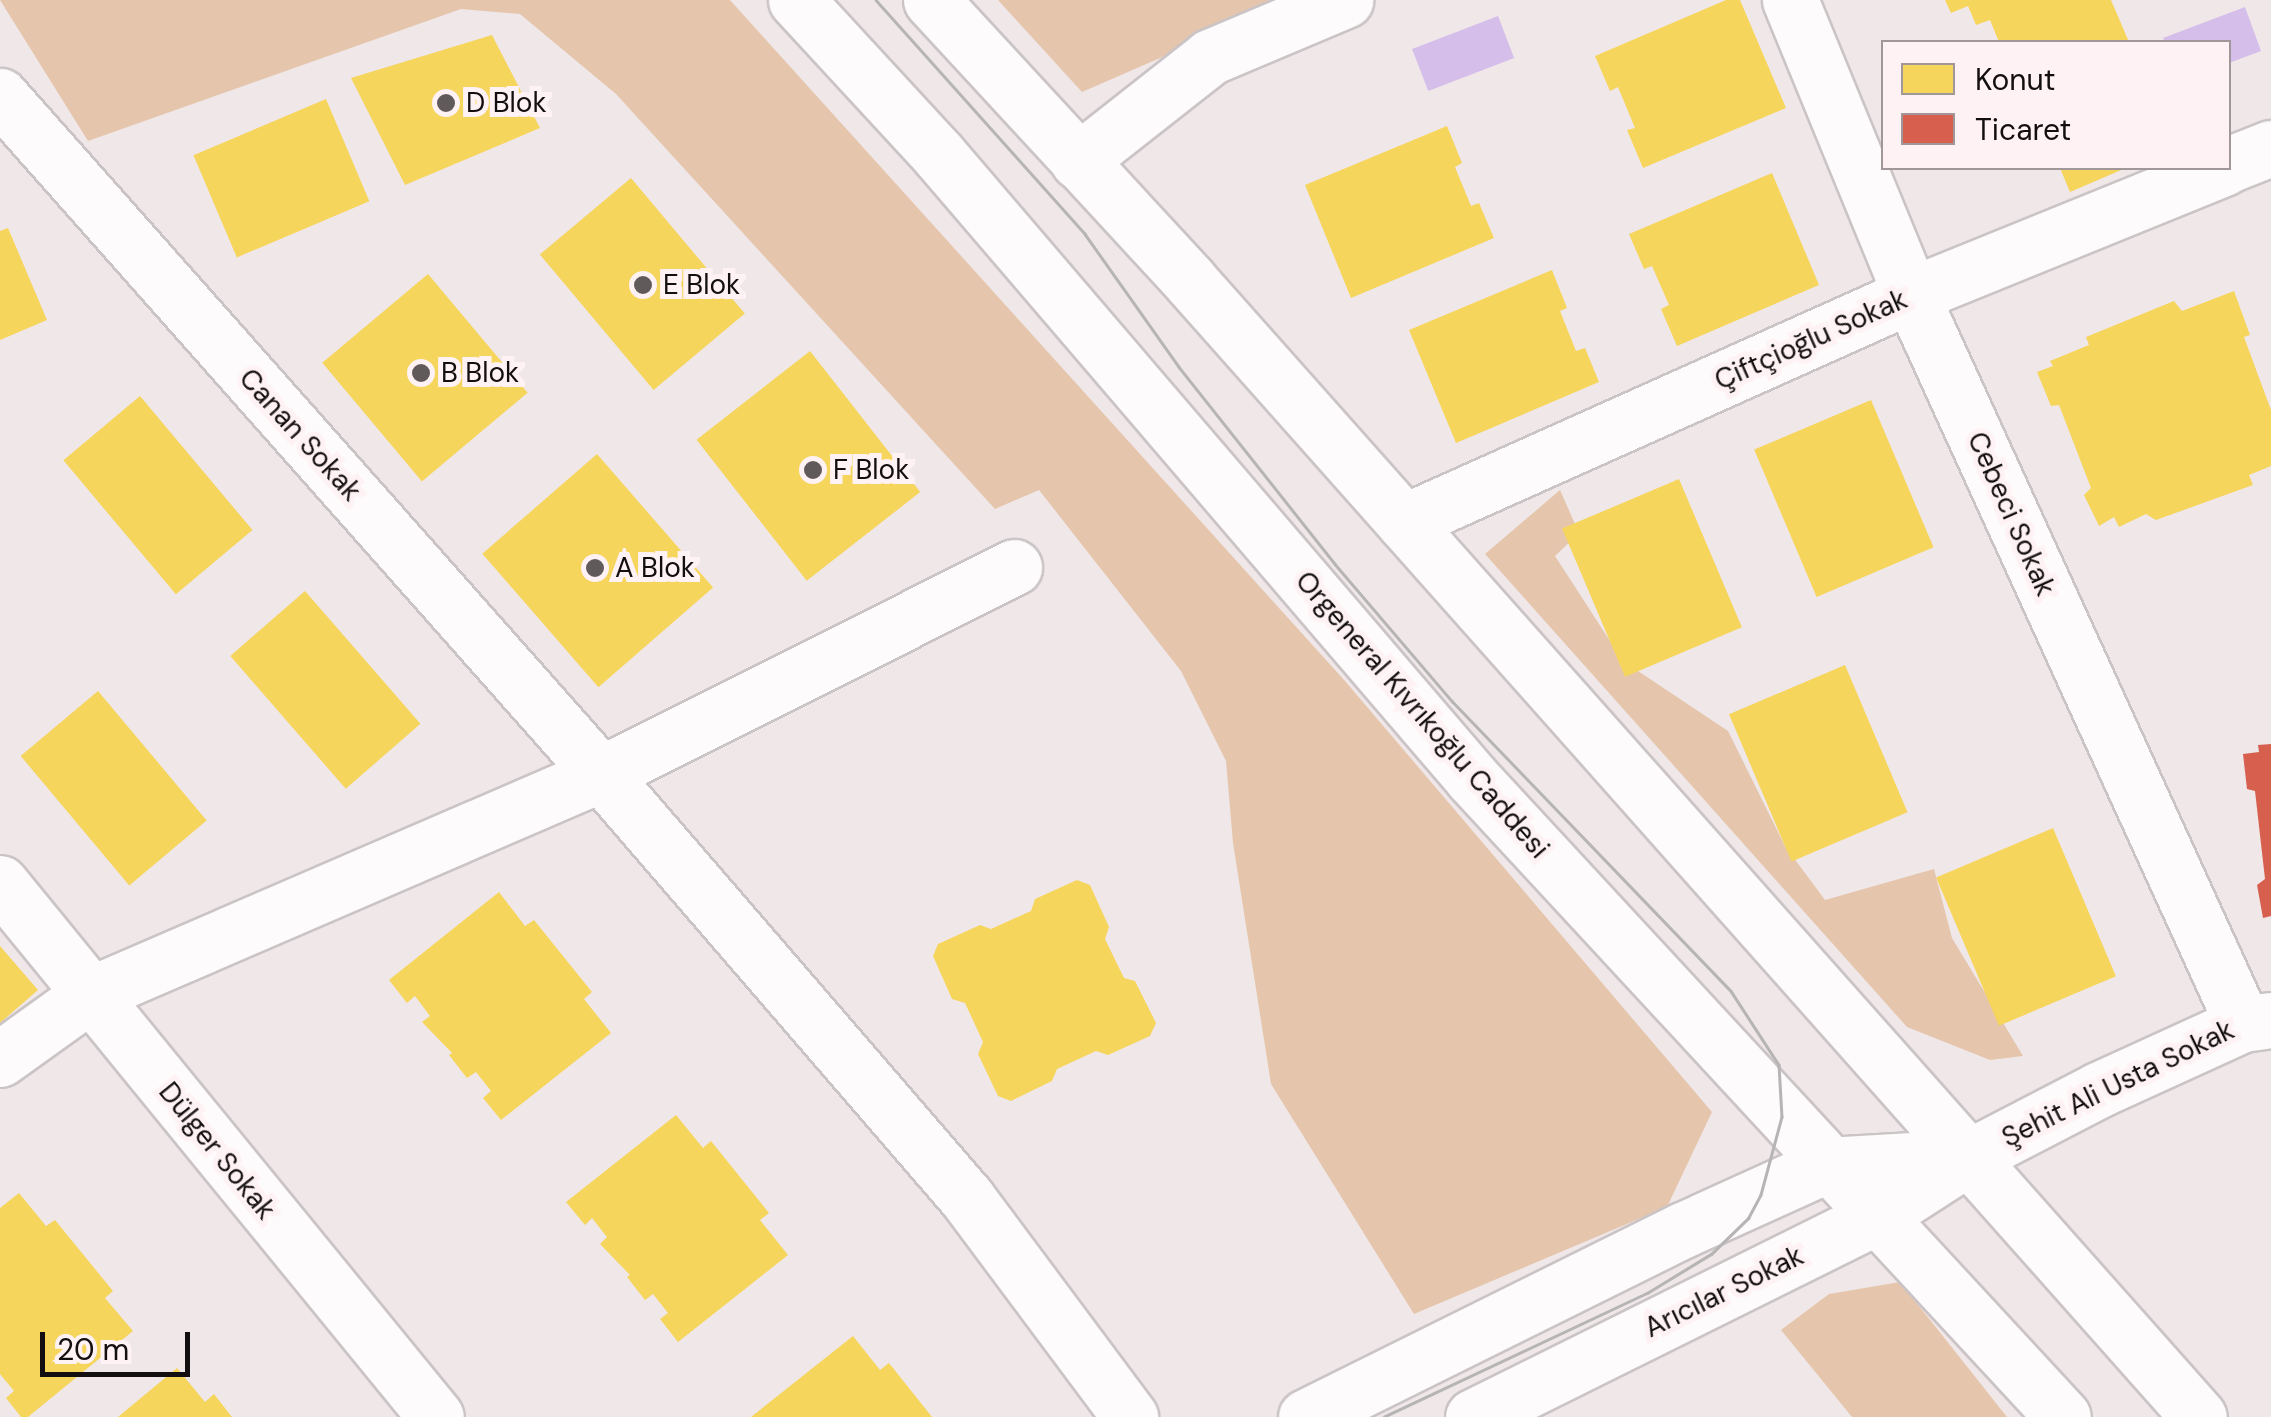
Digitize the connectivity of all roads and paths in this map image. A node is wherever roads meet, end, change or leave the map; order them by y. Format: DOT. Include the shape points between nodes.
graph roads {
  1 [pos="796,0"];
  2 [pos="931,0"];
  3 [pos="1344,0"];
  4 [pos="1790,0"];
  5 [pos="0,96"];
  6 [pos="2271,148"];
  7 [pos="1078,160"];
  8 [pos="2231,164"];
  9 [pos="2216,170"];
  10 [pos="1911,295"];
  11 [pos="1404,522"];
  12 [pos="1014,568"];
  13 [pos="600,774"];
  14 [pos="0,883"];
  15 [pos="89,995"];
  16 [pos="2257,1022"];
  17 [pos="0,1059"];
  18 [pos="1968,1157"];
  19 [pos="1826,1166"];
  20 [pos="1876,1217"];
  21 [pos="436,1417"];
  22 [pos="1130,1417"];
  23 [pos="1306,1417"];
  24 [pos="1473,1417"];
  25 [pos="2063,1417"];
  26 [pos="2199,1417"];
  1 -- 19 [label="street, Orgeneral Kıvrıkoğlu Caddesi" via="938,154 1472,778 1731,1054"];
  2 -- 7 [label="street"];
  3 -- 7 [label="street" via="1210,57"];
  4 -- 10 [label="street, Cebeci Sokak"];
  5 -- 13 [label="street, Canan Sokak"];
  6 -- 8 [label="street, Çiftçioğlu Sokak"];
  7 -- 11 [label="street"];
  9 -- 10 [label="street, Çiftçioğlu Sokak"];
  10 -- 11 [label="street, Çiftçioğlu Sokak"];
  10 -- 16 [label="street, Cebeci Sokak"];
  11 -- 18 [label="street"];
  12 -- 13 [label="street"];
  13 -- 15 [label="street"];
  13 -- 22 [label="street, Canan Sokak" via="967,1198"];
  14 -- 15 [label="street, Dülger Sokak"];
  15 -- 17 [label="street"];
  15 -- 21 [label="street, Dülger Sokak"];
  16 -- 18 [label="street, Şehit Ali Usta Sokak" via="2098,1090"];
  18 -- 19 [label="street"];
  18 -- 20 [label="street, Arıcılar Sokak"];
  18 -- 26 [label="street"];
  19 -- 20 [label="street, Orgeneral Kıvrıkoğlu Caddesi"];
  19 -- 23 [label="street"];
  20 -- 24 [label="street, Arıcılar Sokak"];
  20 -- 25 [label="street, Orgeneral Kıvrıkoğlu Caddesi"];
}
